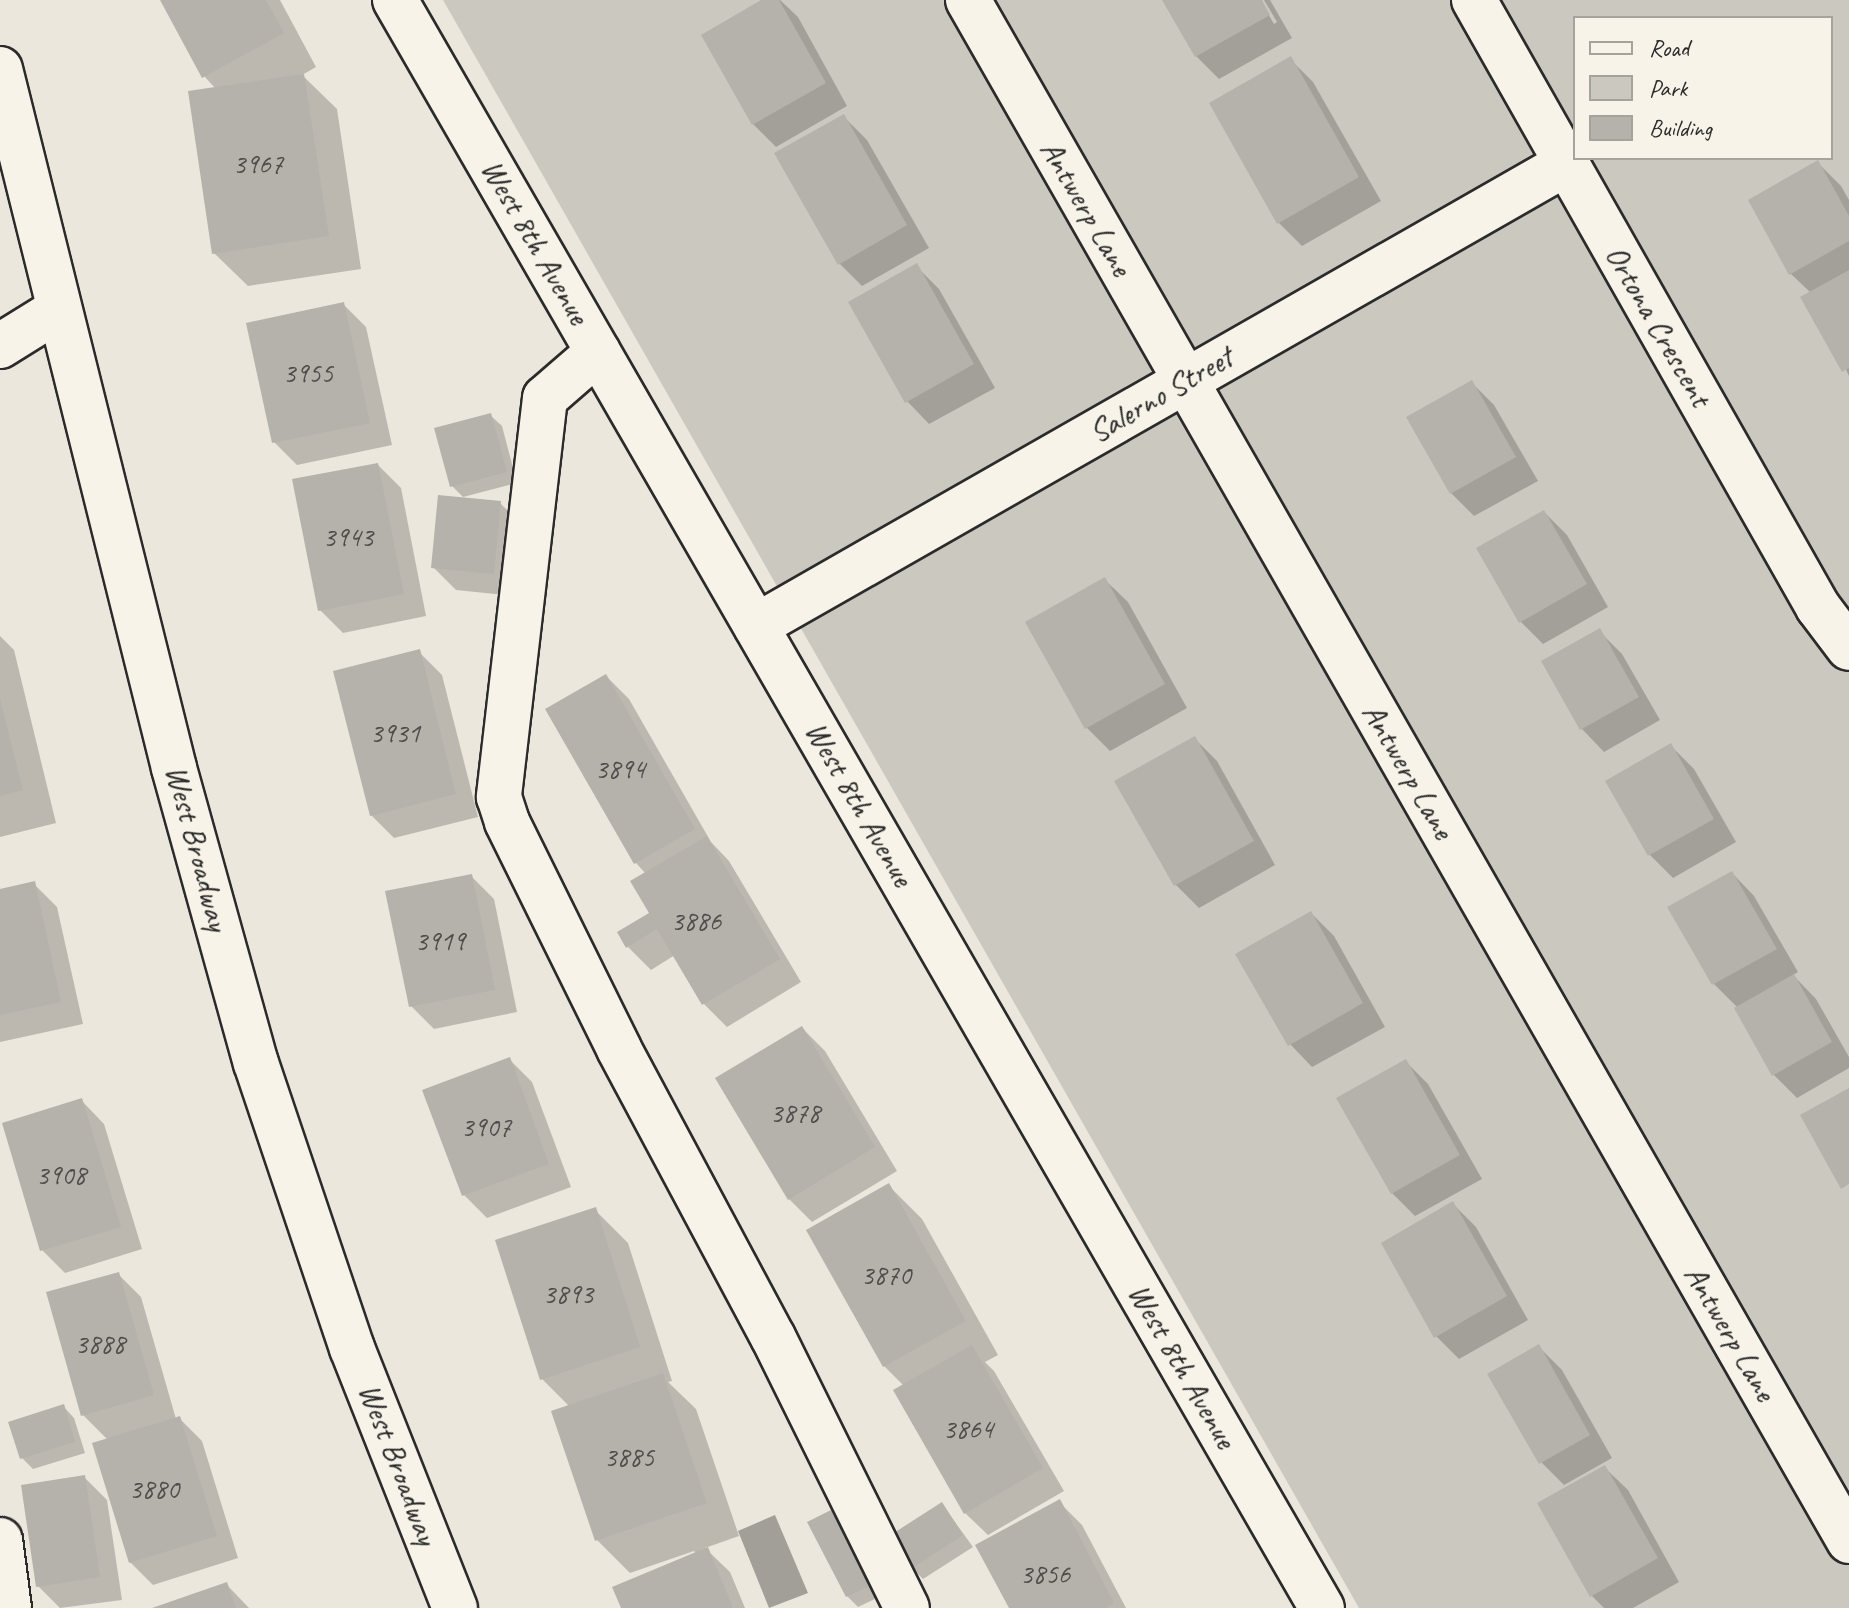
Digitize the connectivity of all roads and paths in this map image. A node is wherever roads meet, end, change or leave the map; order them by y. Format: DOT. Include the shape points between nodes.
graph roads {
  1 [pos="395,0"];
  2 [pos="968,0"];
  3 [pos="1474,0"];
  4 [pos="0,69"];
  5 [pos="1566,164"];
  6 [pos="58,310"];
  7 [pos="0,346"];
  8 [pos="598,352"];
  9 [pos="1184,382"];
  10 [pos="1834,598"];
  11 [pos="756,626"];
  12 [pos="1849,648"];
  13 [pos="0,1540"];
  14 [pos="1849,1541"];
  15 [pos="9,1608"];
  16 [pos="455,1608"];
  17 [pos="907,1608"];
  18 [pos="1322,1608"];
  1 -- 8 [label="street, West 8th Avenue"];
  2 -- 9 [label="street, Antwerp Lane"];
  3 -- 5 [label="street, Ortona Crescent"];
  4 -- 6 [label="street, West Broadway"];
  5 -- 9 [label="street, Salerno Street"];
  5 -- 10 [label="street, Ortona Crescent"];
  6 -- 7 [label="street"];
  6 -- 16 [label="street, West Broadway" via="174,768 256,1063 352,1348"];
  8 -- 11 [label="street, West 8th Avenue"];
  8 -- 17 [label="street" via="545,398 499,797 619,1049 773,1337"];
  9 -- 11 [label="street, Salerno Street"];
  9 -- 14 [label="street, Antwerp Lane"];
  10 -- 12 [label="street, Ortona Crescent"];
  11 -- 18 [label="street, West 8th Avenue"];
  13 -- 15 [label="street"];
}
